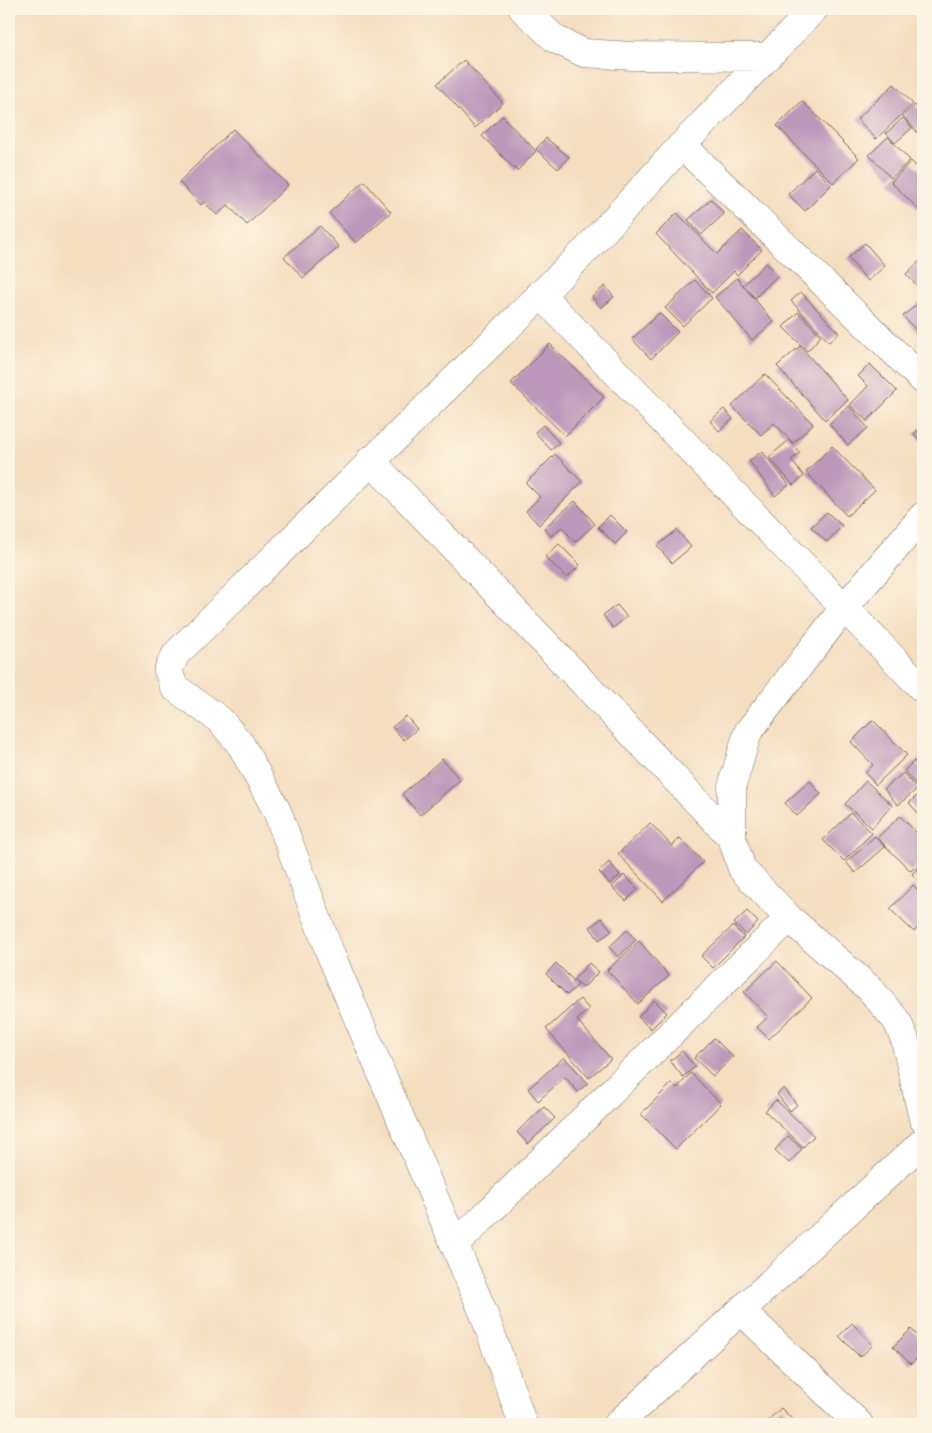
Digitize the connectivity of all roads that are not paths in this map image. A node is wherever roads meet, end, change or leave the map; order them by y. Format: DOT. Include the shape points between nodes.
graph roads {
  1 [pos="523,9"];
  2 [pos="814,9"];
  3 [pos="768,57"];
  4 [pos="682,145"];
  5 [pos="540,294"];
  6 [pos="923,380"];
  7 [pos="370,460"];
  8 [pos="923,516"];
  9 [pos="844,608"];
  10 [pos="923,689"];
  11 [pos="732,838"];
  12 [pos="789,918"];
  13 [pos="923,1118"];
  14 [pos="923,1142"];
  15 [pos="455,1245"];
  16 [pos="742,1311"];
  17 [pos="523,1424"];
  18 [pos="618,1424"];
  19 [pos="859,1424"];
  1 -- 3 [label="street" via="555,39 584,53"];
  2 -- 3 [label="street"];
  3 -- 4 [label="street"];
  4 -- 5 [label="street" via="587,249"];
  4 -- 6 [label="street"];
  5 -- 7 [label="street"];
  5 -- 9 [label="street"];
  7 -- 11 [label="street"];
  7 -- 15 [label="street" via="176,654 168,670 174,687 220,720 241,745 277,811 330,953"];
  8 -- 9 [label="street"];
  9 -- 10 [label="street"];
  9 -- 11 [label="street" via="748,732 732,786"];
  11 -- 12 [label="street" via="742,869"];
  12 -- 13 [label="street" via="870,989 897,1021 905,1040"];
  12 -- 15 [label="street"];
  14 -- 16 [label="street"];
  15 -- 17 [label="street" via="484,1314"];
  16 -- 18 [label="street"];
  16 -- 19 [label="street"];
}
